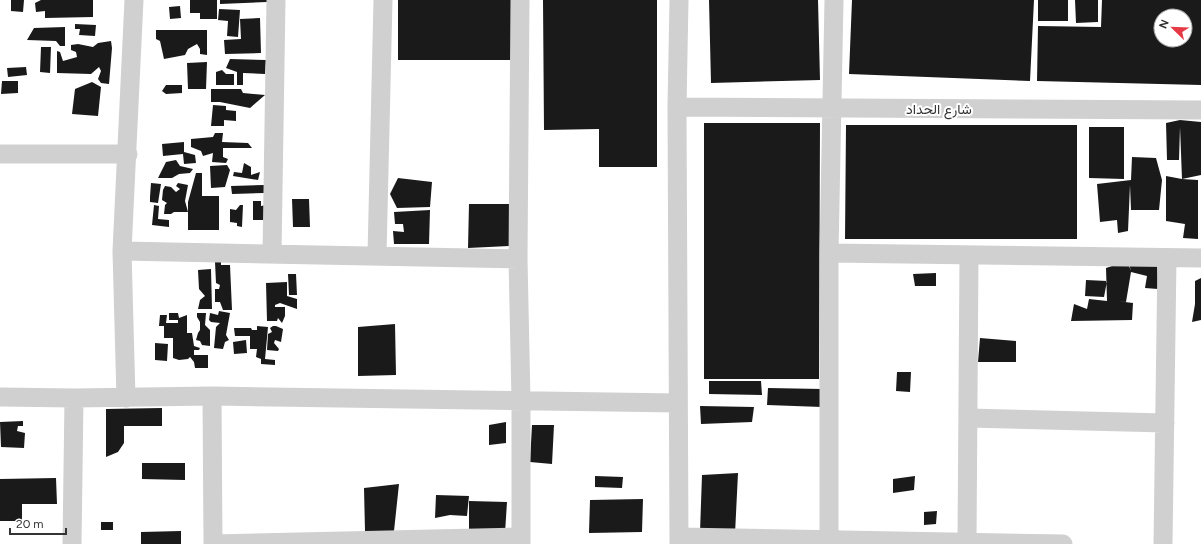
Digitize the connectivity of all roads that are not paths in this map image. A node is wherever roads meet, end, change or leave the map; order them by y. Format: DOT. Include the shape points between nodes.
graph roads {
  1 [pos="134,0"];
  2 [pos="276,0"];
  3 [pos="383,0"];
  4 [pos="520,0"];
  5 [pos="678,0"];
  6 [pos="834,0"];
  7 [pos="677,107"];
  8 [pos="832,108"];
  9 [pos="1201,110"];
  10 [pos="0,154"];
  11 [pos="128,154"];
  12 [pos="122,250"];
  13 [pos="272,253"];
  14 [pos="829,253"];
  15 [pos="377,255"];
  16 [pos="969,255"];
  17 [pos="1167,258"];
  18 [pos="1201,258"];
  19 [pos="518,259"];
  20 [pos="212,396"];
  21 [pos="0,397"];
  22 [pos="74,398"];
  23 [pos="126,398"];
  24 [pos="521,400"];
  25 [pos="678,403"];
  26 [pos="968,418"];
  27 [pos="1165,423"];
  28 [pos="829,540"];
  29 [pos="521,541"];
  30 [pos="680,541"];
  31 [pos="967,542"];
  32 [pos="72,544"];
  33 [pos="1062,544"];
  34 [pos="1163,544"];
  1 -- 11 [label="street"];
  2 -- 13 [label="street"];
  3 -- 15 [label="street"];
  4 -- 19 [label="street"];
  5 -- 7 [label="street"];
  6 -- 8 [label="street"];
  7 -- 8 [label="street, شارع الحداد"];
  7 -- 25 [label="street"];
  8 -- 9 [label="street, شارع الحداد"];
  8 -- 14 [label="street"];
  10 -- 11 [label="street"];
  11 -- 12 [label="street"];
  12 -- 13 [label="street"];
  12 -- 23 [label="street"];
  13 -- 15 [label="street"];
  14 -- 16 [label="street"];
  14 -- 28 [label="street"];
  15 -- 19 [label="street"];
  16 -- 17 [label="street"];
  16 -- 26 [label="street"];
  17 -- 18 [label="street"];
  17 -- 27 [label="street"];
  19 -- 24 [label="street"];
  20 -- 23 [label="street"];
  20 -- 24 [label="street"];
  20 -- 29 [label="street" via="213,544"];
  21 -- 22 [label="street"];
  22 -- 23 [label="street"];
  22 -- 32 [label="street"];
  24 -- 25 [label="street"];
  24 -- 29 [label="street"];
  25 -- 30 [label="street"];
  26 -- 27 [label="street"];
  26 -- 31 [label="street"];
  27 -- 34 [label="street"];
  28 -- 30 [label="street"];
  28 -- 31 [label="street"];
  31 -- 33 [label="street"];
}
